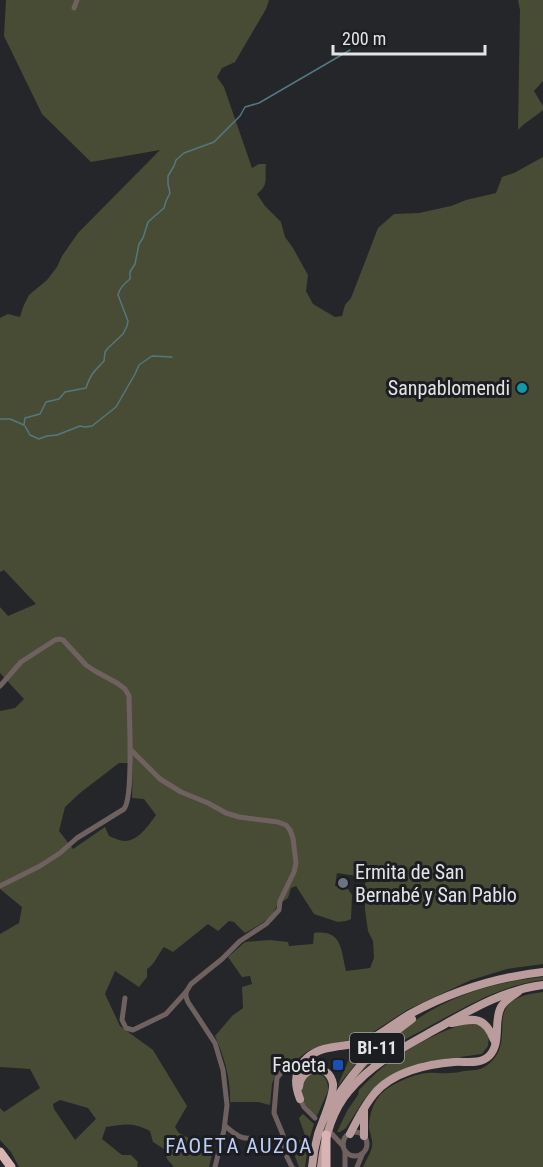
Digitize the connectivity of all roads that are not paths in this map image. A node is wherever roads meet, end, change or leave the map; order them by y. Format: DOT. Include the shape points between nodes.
graph roads {
  1 [pos="77,0"];
  2 [pos="74,8"];
  3 [pos="0,686"];
  4 [pos="130,749"];
  5 [pos="0,886"];
  6 [pos="543,972"];
  7 [pos="543,985"];
  8 [pos="523,988"];
  9 [pos="186,992"];
  10 [pos="448,997"];
  11 [pos="124,998"];
  12 [pos="442,1025"];
  13 [pos="495,1042"];
  14 [pos="299,1068"];
  15 [pos="300,1100"];
  16 [pos="364,1109"];
  17 [pos="319,1119"];
  18 [pos="225,1126"];
  19 [pos="326,1135"];
  20 [pos="347,1136"];
  21 [pos="364,1136"];
  22 [pos="251,1138"];
  23 [pos="344,1149"];
  24 [pos="0,1152"];
  25 [pos="362,1154"];
  26 [pos="11,1167"];
  27 [pos="215,1167"];
  28 [pos="292,1167"];
  29 [pos="312,1167"];
  30 [pos="321,1167"];
  31 [pos="326,1167"];
  32 [pos="345,1167"];
  33 [pos="357,1167"];
  1 -- 2 [label="street"];
  3 -- 4 [label="street" via="21,662 55,640 63,640 86,665 125,689 129,696"];
  4 -- 5 [label="street" via="129,795 124,809 40,866"];
  4 -- 9 [label="street" via="160,779 182,792 226,813 286,825 294,844 294,872 279,910"];
  6 -- 10 [label="main road, BI-11" via="505,977"];
  7 -- 8 [label="main road, BI-11"];
  8 -- 12 [label="main road, BI-11"];
  8 -- 13 [label="main road" via="499,1010"];
  9 -- 11 [label="street" via="166,1014 133,1030 126,1028 122,1020"];
  9 -- 18 [label="street" via="219,1055 228,1105"];
  10 -- 14 [label="main road" via="368,1040 317,1052"];
  10 -- 17 [label="main road, BI-11" via="398,1029 370,1054"];
  12 -- 13 [label="main road" via="475,1020 488,1026"];
  12 -- 19 [label="main road, BI-11" via="369,1070 348,1093"];
  13 -- 16 [label="main road" via="491,1053 482,1060 425,1067 391,1080"];
  14 -- 15 [label="main road" via="295,1080"];
  14 -- 28 [label="street" via="284,1069 277,1078 274,1113"];
  15 -- 17 [label="street"];
  15 -- 17 [label="main road" via="303,1075 316,1069 326,1072 333,1087"];
  16 -- 20 [label="main road"];
  16 -- 21 [label="main road"];
  17 -- 29 [label="main road, BI-11"];
  18 -- 22 [label="street" via="240,1138"];
  18 -- 27 [label="street"];
  19 -- 30 [label="main road, BI-11"];
  19 -- 31 [label="highway"];
  20 -- 21 [label="street" via="357,1132"];
  20 -- 23 [label="street"];
  20 -- 23 [label="street" via="332,1134"];
  21 -- 25 [label="street" via="367,1146"];
  23 -- 25 [label="street" via="351,1156"];
  23 -- 32 [label="street"];
  24 -- 26 [label="highway"];
  25 -- 33 [label="street"];
}
